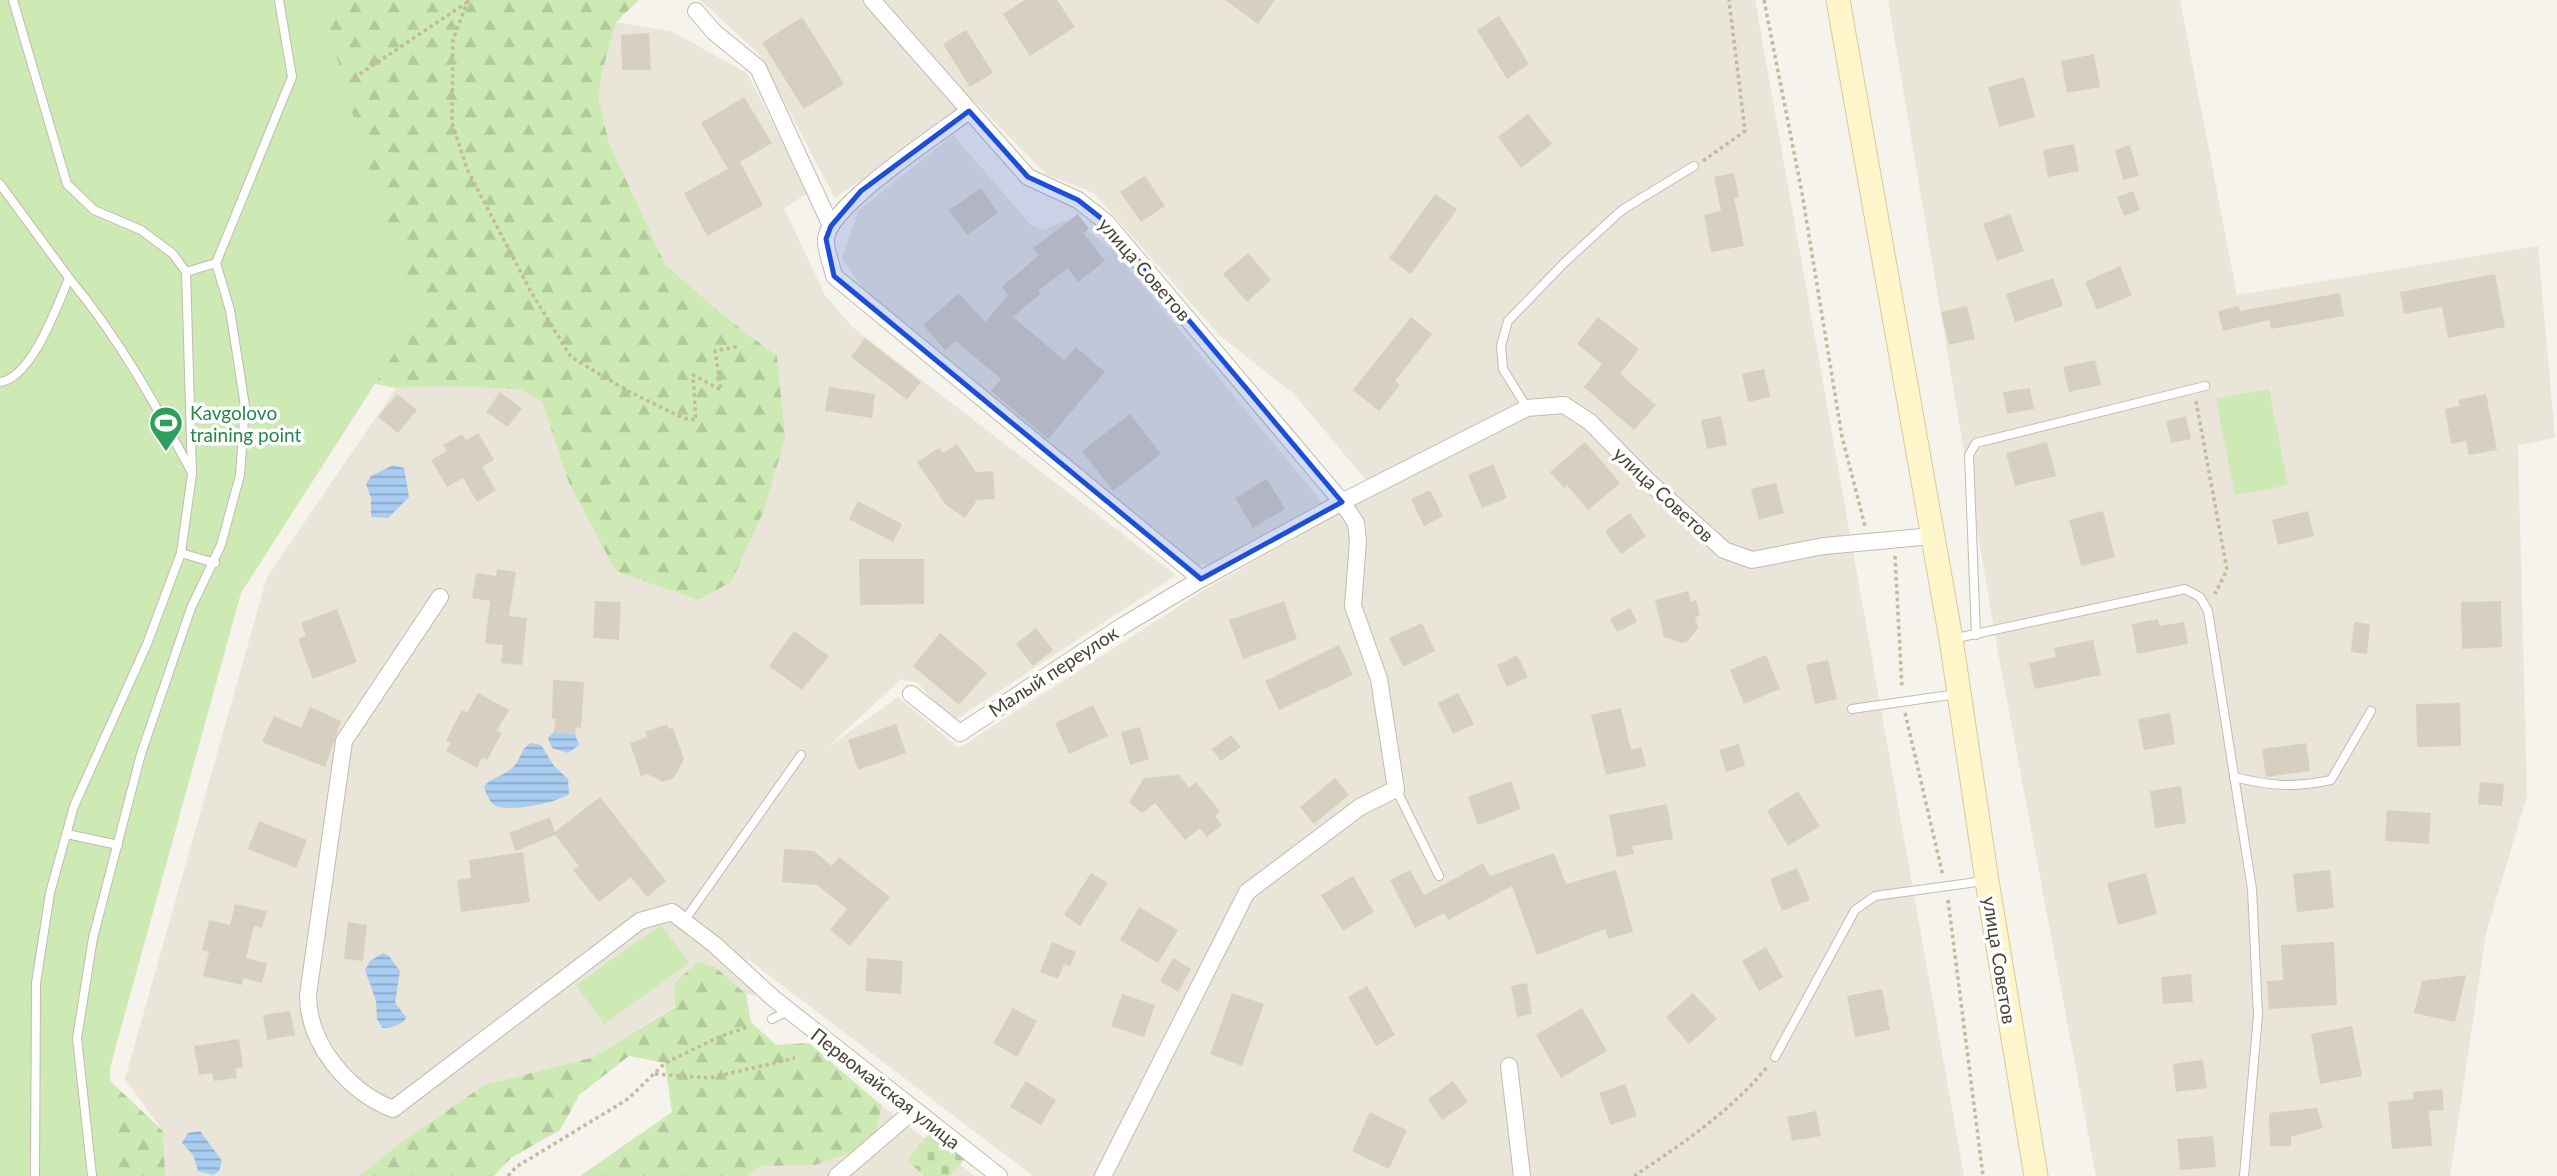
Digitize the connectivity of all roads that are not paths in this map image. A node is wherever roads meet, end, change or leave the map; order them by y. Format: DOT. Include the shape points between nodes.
graph roads {
  1 [pos="13,0"];
  2 [pos="279,0"];
  3 [pos="872,0"];
  4 [pos="1838,0"];
  5 [pos="696,11"];
  6 [pos="969,111"];
  7 [pos="1693,166"];
  8 [pos="0,184"];
  9 [pos="831,226"];
  10 [pos="216,263"];
  11 [pos="186,272"];
  12 [pos="69,278"];
  13 [pos="0,382"];
  14 [pos="2205,386"];
  15 [pos="1527,408"];
  16 [pos="192,474"];
  17 [pos="1342,502"];
  18 [pos="1933,536"];
  19 [pos="181,553"];
  20 [pos="215,563"];
  21 [pos="1201,579"];
  22 [pos="440,597"];
  23 [pos="1976,635"];
  24 [pos="1951,639"];
  25 [pos="911,694"];
  26 [pos="1960,694"];
  27 [pos="1852,709"];
  28 [pos="2371,711"];
  29 [pos="801,755"];
  30 [pos="2234,777"];
  31 [pos="1396,789"];
  32 [pos="67,834"];
  33 [pos="118,845"];
  34 [pos="1439,876"];
  35 [pos="1987,881"];
  36 [pos="684,921"];
  37 [pos="789,1010"];
  38 [pos="772,1019"];
  39 [pos="1775,1057"];
  40 [pos="1509,1066"];
  41 [pos="914,1110"];
  42 [pos="35,1176"];
  43 [pos="92,1176"];
  44 [pos="837,1176"];
  45 [pos="999,1176"];
  46 [pos="1103,1176"];
  47 [pos="1522,1176"];
  48 [pos="2036,1176"];
  49 [pos="2244,1176"];
  1 -- 11 [label="lane" via="67,184 94,210 141,230 173,254"];
  2 -- 10 [label="lane" via="292,77"];
  3 -- 6 [label="street, улица Советов"];
  4 -- 18 [label="main road, улица Советов"];
  5 -- 9 [label="street" via="758,68"];
  6 -- 9 [label="street" via="861,191"];
  6 -- 17 [label="street, улица Советов" via="1028,177 1078,200 1107,222"];
  7 -- 15 [label="lane" via="1622,211 1508,321 1501,346 1503,369"];
  8 -- 12 [label="lane"];
  9 -- 21 [label="street" via="826,239 834,276"];
  10 -- 11 [label="lane"];
  10 -- 20 [label="lane" via="230,310 245,406 240,475"];
  11 -- 16 [label="lane"];
  12 -- 13 [label="lane" via="38,344 16,377"];
  12 -- 16 [label="lane" via="103,319"];
  14 -- 23 [label="lane" via="1976,443 1969,455"];
  15 -- 17 [label="street, улица Советов"];
  15 -- 18 [label="street, улица Советов" via="1564,405 1590,422 1724,550 1752,560"];
  16 -- 19 [label="lane"];
  17 -- 21 [label="street, улица Советов"];
  17 -- 31 [label="street, улица Советов" via="1356,523 1353,606 1379,679"];
  18 -- 24 [label="main road, улица Советов"];
  19 -- 20 [label="lane"];
  19 -- 32 [label="lane" via="147,644 74,806"];
  20 -- 33 [label="lane" via="178,645 141,754"];
  21 -- 25 [label="street, Малый переулок" via="960,733"];
  22 -- 36 [label="street" via="344,741 308,1014 349,1084 393,1109 640,921 672,912"];
  23 -- 24 [label="lane"];
  23 -- 30 [label="lane" via="2185,589 2200,597 2208,611"];
  24 -- 26 [label="main road, улица Советов"];
  26 -- 27 [label="lane"];
  26 -- 35 [label="main road, улица Советов"];
  28 -- 30 [label="lane" via="2331,780 2275,787"];
  29 -- 36 [label="lane"];
  30 -- 49 [label="lane" via="2252,889 2258,1015"];
  31 -- 34 [label="lane"];
  31 -- 46 [label="street" via="1360,807 1247,892"];
  32 -- 33 [label="lane"];
  32 -- 42 [label="lane" via="50,893 36,983"];
  33 -- 43 [label="lane" via="93,938 77,1038"];
  35 -- 39 [label="lane" via="1875,896 1855,910"];
  35 -- 48 [label="main road, улица Советов"];
  36 -- 37 [label="street, Первомайская улица"];
  37 -- 38 [label="lane"];
  37 -- 41 [label="street, Первомайская улица"];
  40 -- 47 [label="street"];
  41 -- 44 [label="street"];
  41 -- 45 [label="street, Первомайская улица"];
}
